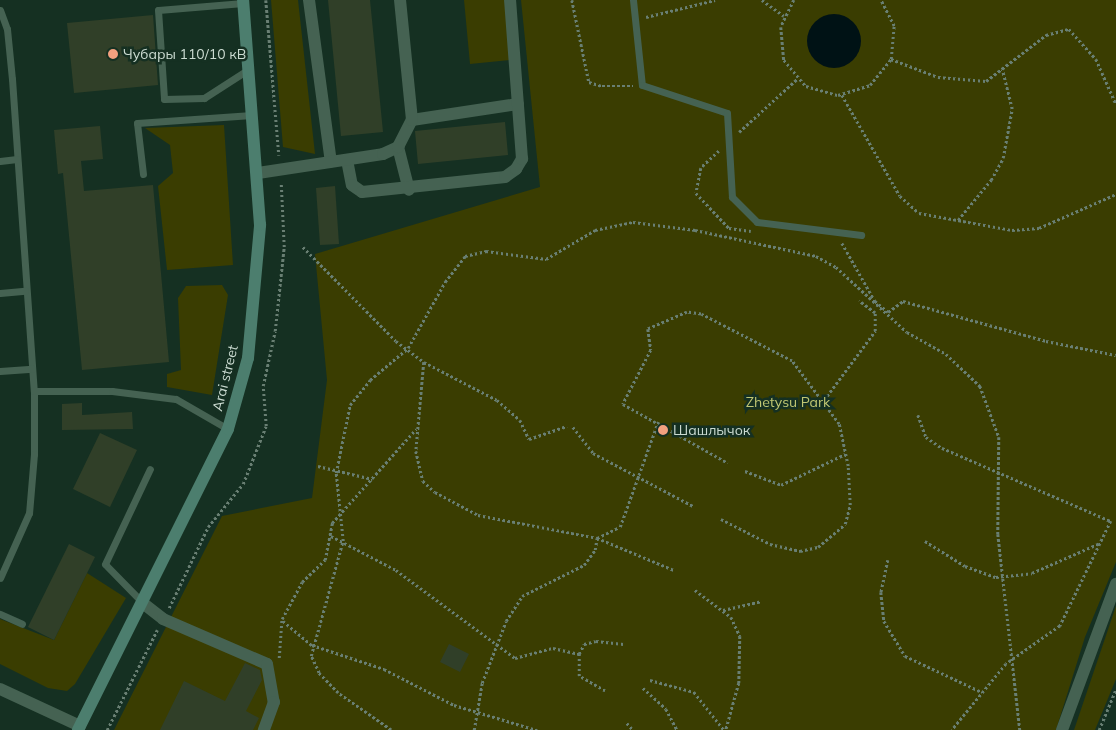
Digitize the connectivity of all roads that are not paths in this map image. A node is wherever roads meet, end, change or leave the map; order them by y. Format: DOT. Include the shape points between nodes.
graph roads {
  1 [pos="309,0"];
  2 [pos="400,0"];
  3 [pos="510,0"];
  4 [pos="633,0"];
  5 [pos="243,2"];
  6 [pos="0,10"];
  7 [pos="248,69"];
  8 [pos="518,104"];
  9 [pos="252,115"];
  10 [pos="412,120"];
  11 [pos="398,147"];
  12 [pos="17,159"];
  13 [pos="347,160"];
  14 [pos="0,161"];
  15 [pos="331,162"];
  16 [pos="143,174"];
  17 [pos="258,174"];
  18 [pos="409,190"];
  19 [pos="861,235"];
  20 [pos="0,292"];
  21 [pos="25,292"];
  22 [pos="32,369"];
  23 [pos="0,371"];
  24 [pos="34,391"];
  25 [pos="228,429"];
  26 [pos="150,469"];
  27 [pos="0,578"];
  28 [pos="1116,584"];
  29 [pos="144,604"];
  30 [pos="0,614"];
  31 [pos="22,624"];
  32 [pos="0,689"];
  33 [pos="79,728"];
  34 [pos="264,730"];
  35 [pos="1062,730"];
  1 -- 15 [label="street"];
  2 -- 10 [label="street"];
  3 -- 8 [label="street"];
  4 -- 19 [label="lane" via="642,85 727,113 732,197 757,222"];
  5 -- 7 [label="street, Arai street"];
  5 -- 7 [label="lane" via="158,10 164,99 204,98"];
  6 -- 12 [label="lane" via="7,29"];
  7 -- 9 [label="street, Arai street"];
  8 -- 10 [label="street"];
  8 -- 18 [label="street" via="522,158 516,169 505,176"];
  9 -- 16 [label="lane" via="137,124"];
  9 -- 17 [label="street, Arai street"];
  10 -- 11 [label="street"];
  11 -- 13 [label="street"];
  11 -- 18 [label="street"];
  12 -- 14 [label="lane"];
  12 -- 21 [label="lane"];
  13 -- 15 [label="street"];
  13 -- 18 [label="street" via="352,185 362,192"];
  15 -- 17 [label="street"];
  17 -- 25 [label="street, Arai street" via="258,276 248,358"];
  20 -- 21 [label="lane"];
  21 -- 22 [label="lane"];
  22 -- 23 [label="lane"];
  22 -- 24 [label="lane"];
  24 -- 25 [label="lane" via="112,391 176,399"];
  24 -- 27 [label="lane" via="29,513"];
  25 -- 29 [label="street, Arai street"];
  26 -- 29 [label="lane" via="105,564"];
  28 -- 35 [label="street"];
  29 -- 33 [label="street, Arai street"];
  29 -- 34 [label="street" via="163,619 267,664 274,702"];
  30 -- 31 [label="lane"];
  32 -- 33 [label="street"];
}
